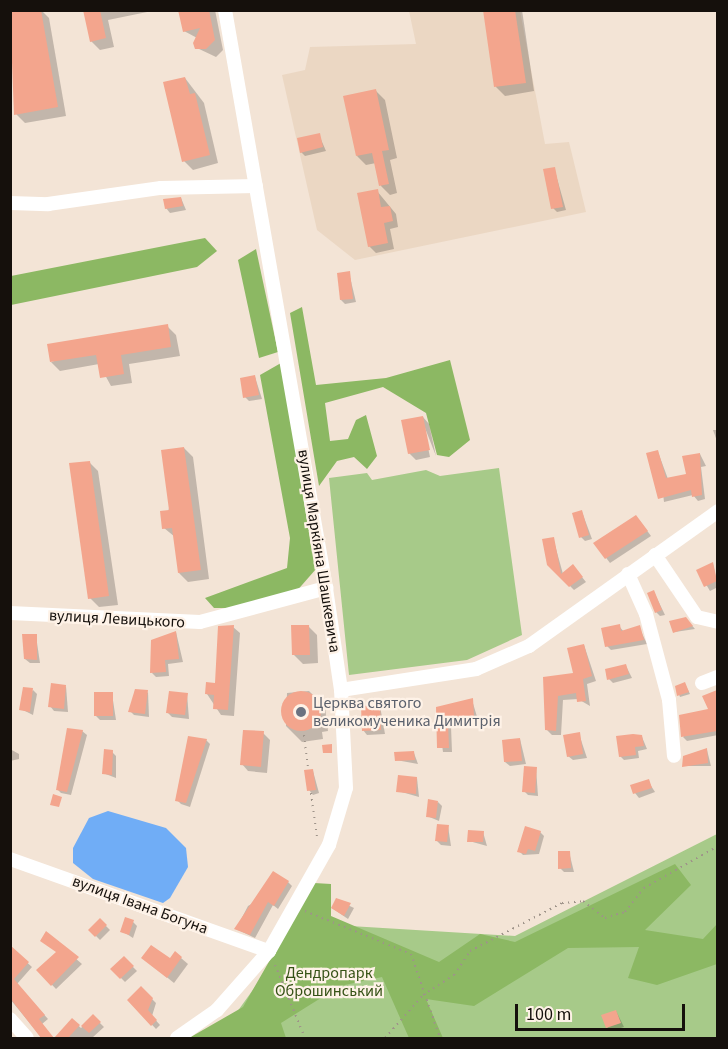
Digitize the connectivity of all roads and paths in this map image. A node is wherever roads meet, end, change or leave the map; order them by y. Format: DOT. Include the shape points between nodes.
graph roads {
  1 [pos="225,10"];
  2 [pos="256,186"];
  3 [pos="10,203"];
  4 [pos="717,511"];
  5 [pos="655,555"];
  6 [pos="628,574"];
  7 [pos="326,588"];
  8 [pos="10,613"];
  9 [pos="717,622"];
  10 [pos="717,677"];
  11 [pos="702,683"];
  12 [pos="341,690"];
  13 [pos="304,735"];
  14 [pos="674,756"];
  15 [pos="308,770"];
  16 [pos="311,793"];
  17 [pos="317,837"];
  18 [pos="717,846"];
  19 [pos="10,859"];
  20 [pos="295,905"];
  21 [pos="269,951"];
  22 [pos="423,995"];
  23 [pos="10,1019"];
  24 [pos="27,1038"];
  25 [pos="177,1038"];
  26 [pos="305,1038"];
  27 [pos="385,1038"];
  28 [pos="440,1038"];
  1 -- 2 [label="street, вулиця Маркіяна Шашкевича"];
  2 -- 3 [label="street" via="161,188 48,204"];
  2 -- 7 [label="street, вулиця Маркіяна Шашкевича"];
  4 -- 5 [label="street"];
  5 -- 6 [label="street"];
  5 -- 9 [label="street" via="697,617"];
  6 -- 12 [label="street" via="529,646 476,669"];
  6 -- 14 [label="street" via="646,614 669,700"];
  7 -- 8 [label="street, вулиця Левицького" via="200,622"];
  7 -- 12 [label="street, вулиця Маркіяна Шашкевича"];
  10 -- 11 [label="street"];
  12 -- 20 [label="street, вулиця Маркіяна Шашкевича" via="346,788 329,845"];
  13 -- 15 [label="path"];
  16 -- 17 [label="path"];
  18 -- 22 [label="path" via="644,888 625,912 605,918 583,901 562,903 470,951 454,975"];
  19 -- 21 [label="street, вулиця Івана Богуна"];
  20 -- 21 [label="street, вулиця Маркіяна Шашкевича"];
  20 -- 22 [label="path" via="411,954"];
  21 -- 25 [label="street, вулиця Маркіяна Шашкевича" via="217,1010"];
  21 -- 26 [label="path"];
  22 -- 27 [label="path"];
  22 -- 28 [label="path"];
  23 -- 24 [label="street"];
}
